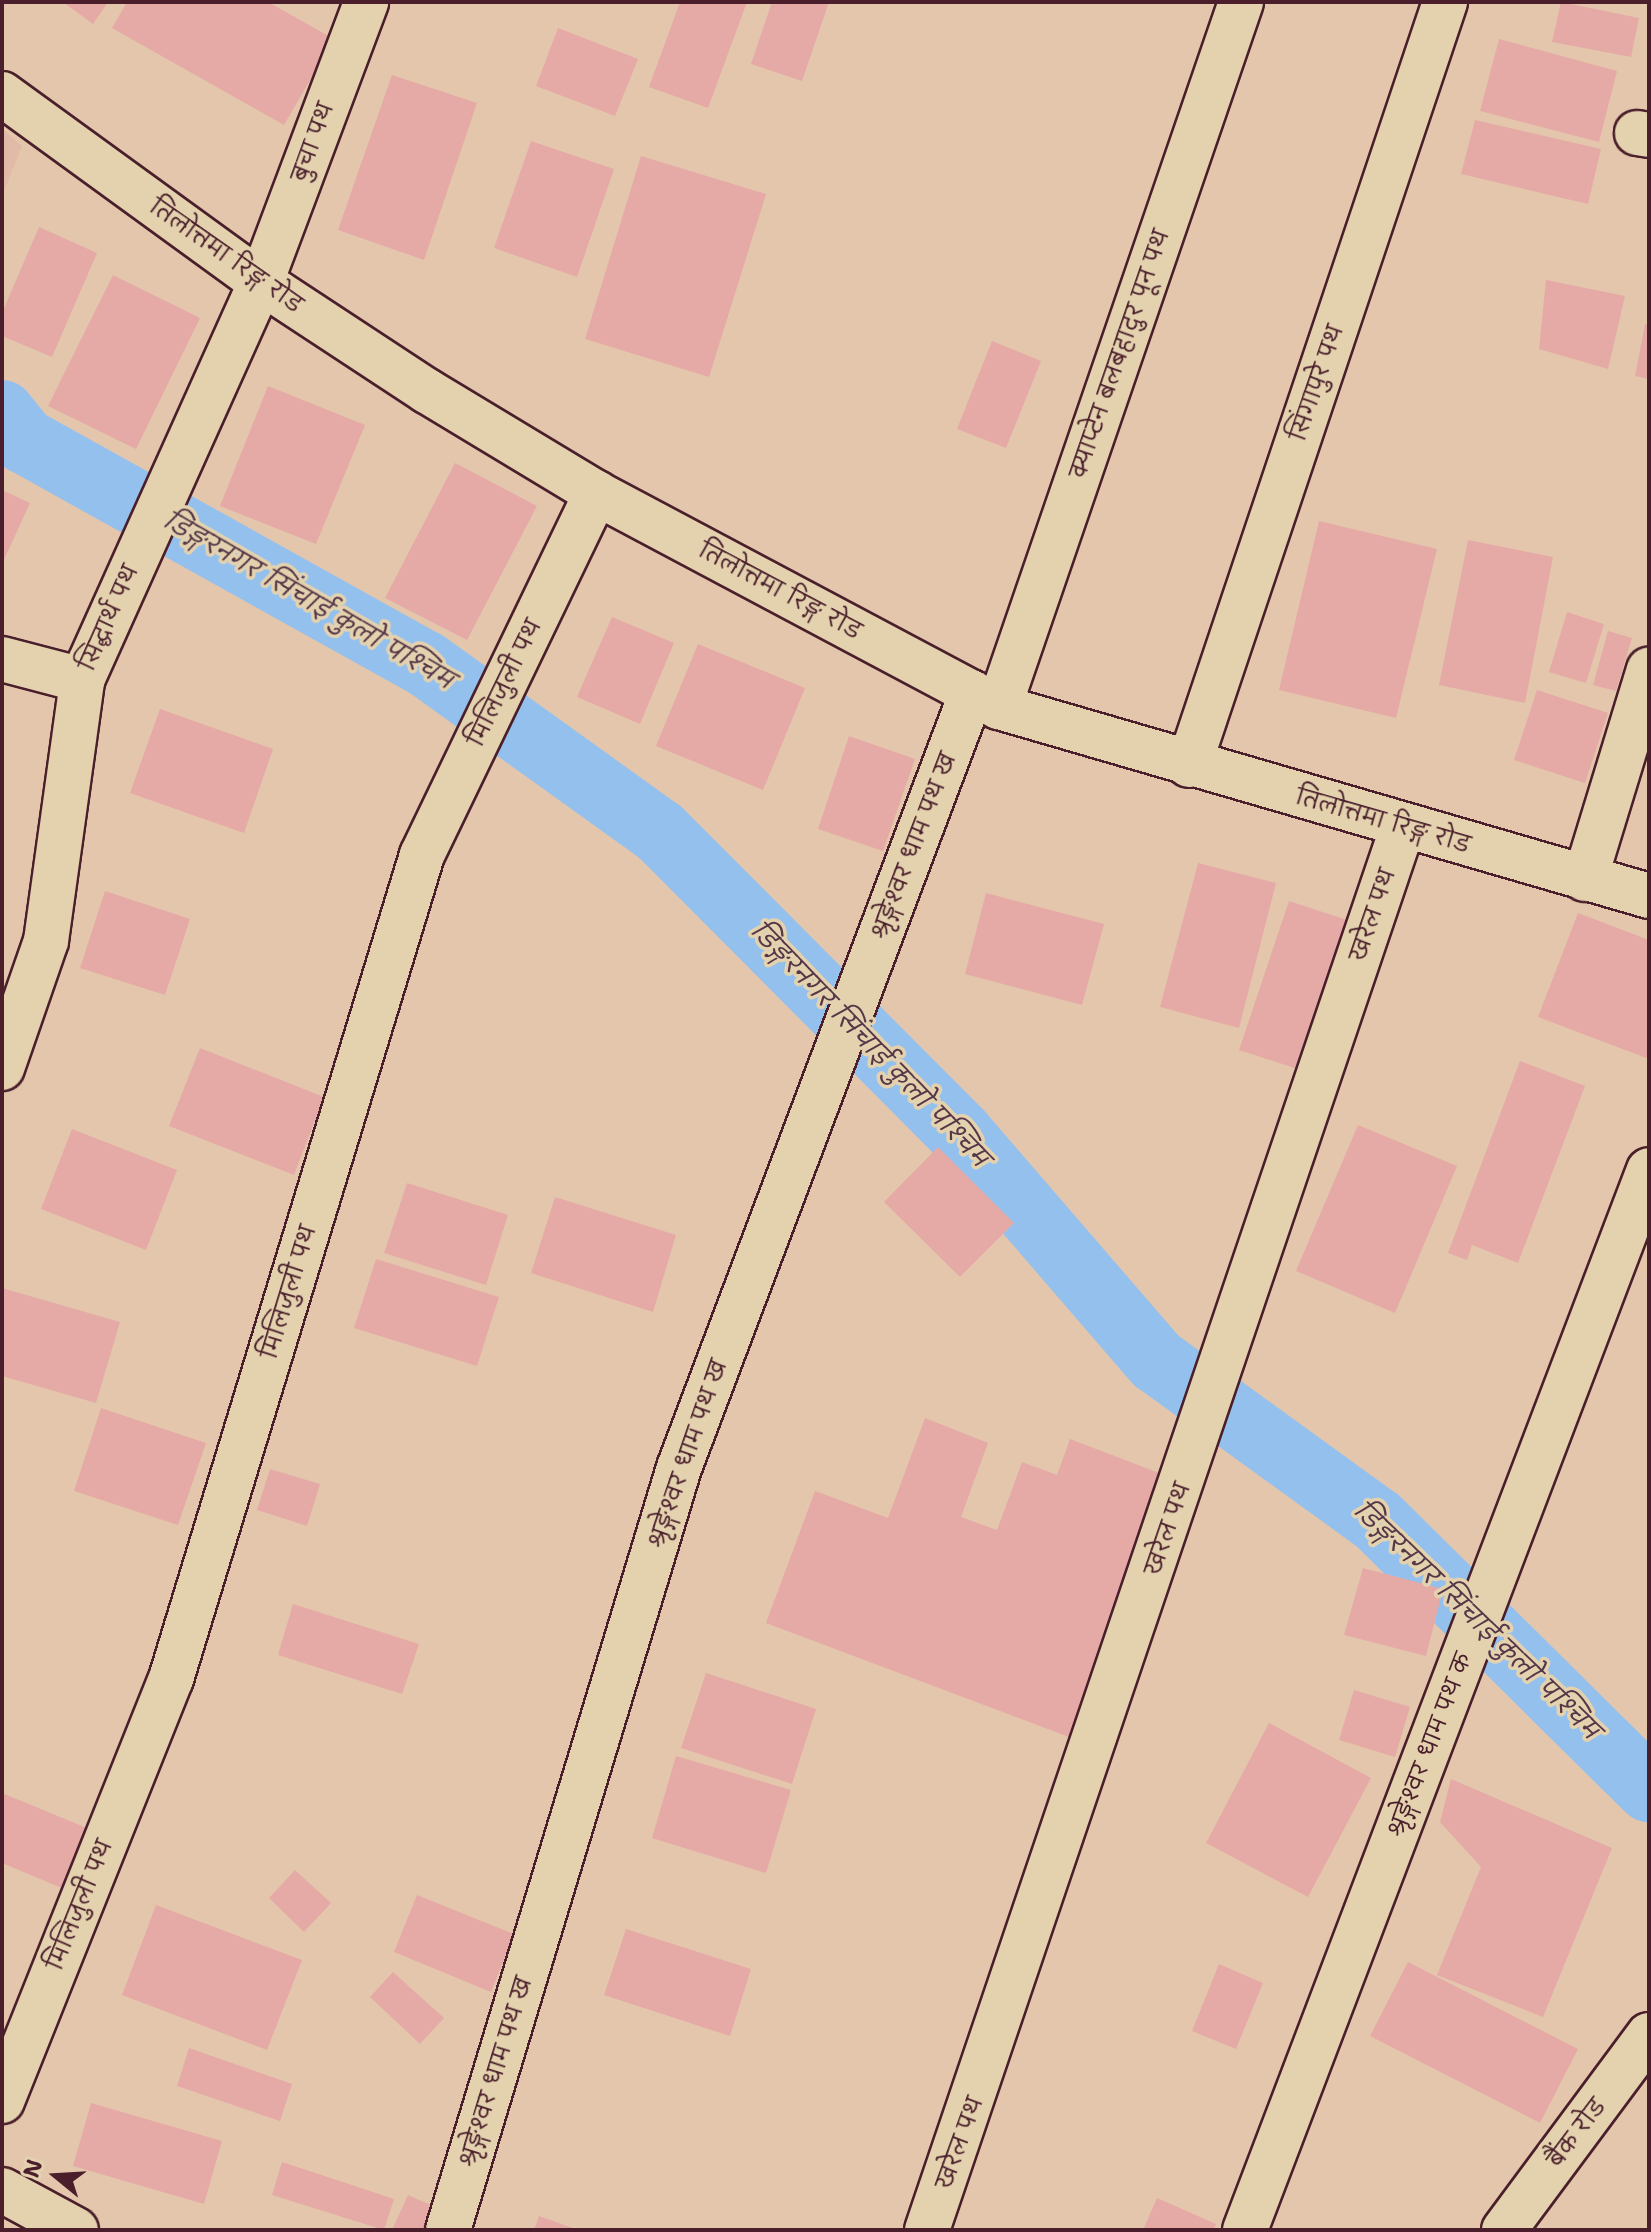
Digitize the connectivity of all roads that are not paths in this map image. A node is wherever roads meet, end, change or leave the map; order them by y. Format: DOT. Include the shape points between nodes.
graph roads {
  1 [pos="366,2"];
  2 [pos="1241,2"];
  3 [pos="1445,2"];
  4 [pos="2,94"];
  5 [pos="261,282"];
  6 [pos="596,493"];
  7 [pos="2,659"];
  8 [pos="1649,670"];
  9 [pos="82,680"];
  10 [pos="985,700"];
  11 [pos="1189,765"];
  12 [pos="1403,826"];
  13 [pos="1585,879"];
  14 [pos="1649,896"];
  15 [pos="2,1068"];
  16 [pos="1649,1170"];
  17 [pos="1649,2035"];
  18 [pos="2,2101"];
  19 [pos="2,2190"];
  20 [pos="76,2230"];
  21 [pos="448,2230"];
  22 [pos="927,2230"];
  23 [pos="1245,2230"];
  24 [pos="1504,2230"];
  1 -- 5 [label="street, बुचा पथ"];
  2 -- 10 [label="street, क्याप्टेन बलबहादुर पून पथ"];
  3 -- 11 [label="street, सिंगापुरे पथ"];
  4 -- 5 [label="street, तिलोत्तमा रिङ्ग रोड"];
  5 -- 6 [label="street, तिलोत्तमा रिङ्ग रोड"];
  5 -- 9 [label="street, सिद्धार्थ पथ"];
  6 -- 10 [label="street, तिलोत्तमा रिङ्ग रोड"];
  6 -- 18 [label="street, मिलिजुली पथ" via="422,855 171,1679"];
  7 -- 9 [label="street"];
  8 -- 13 [label="street"];
  9 -- 15 [label="street, सिद्धार्थ पथ" via="46,941"];
  10 -- 11 [label="street, तिलोत्तमा रिङ्ग रोड"];
  10 -- 21 [label="street, श्रृङ्गेश्वर धाम पथ ख" via="839,1043 679,1468"];
  11 -- 12 [label="street, तिलोत्तमा रिङ्ग रोड"];
  12 -- 13 [label="street, तिलोत्तमा रिङ्ग रोड"];
  12 -- 22 [label="street, खरेल पथ"];
  13 -- 14 [label="street, तिलोत्तमा रिङ्ग रोड"];
  16 -- 23 [label="street, श्रृङ्गेश्वर धाम पथ क"];
  17 -- 24 [label="street, बैंक रोड"];
  19 -- 20 [label="street"];
}
